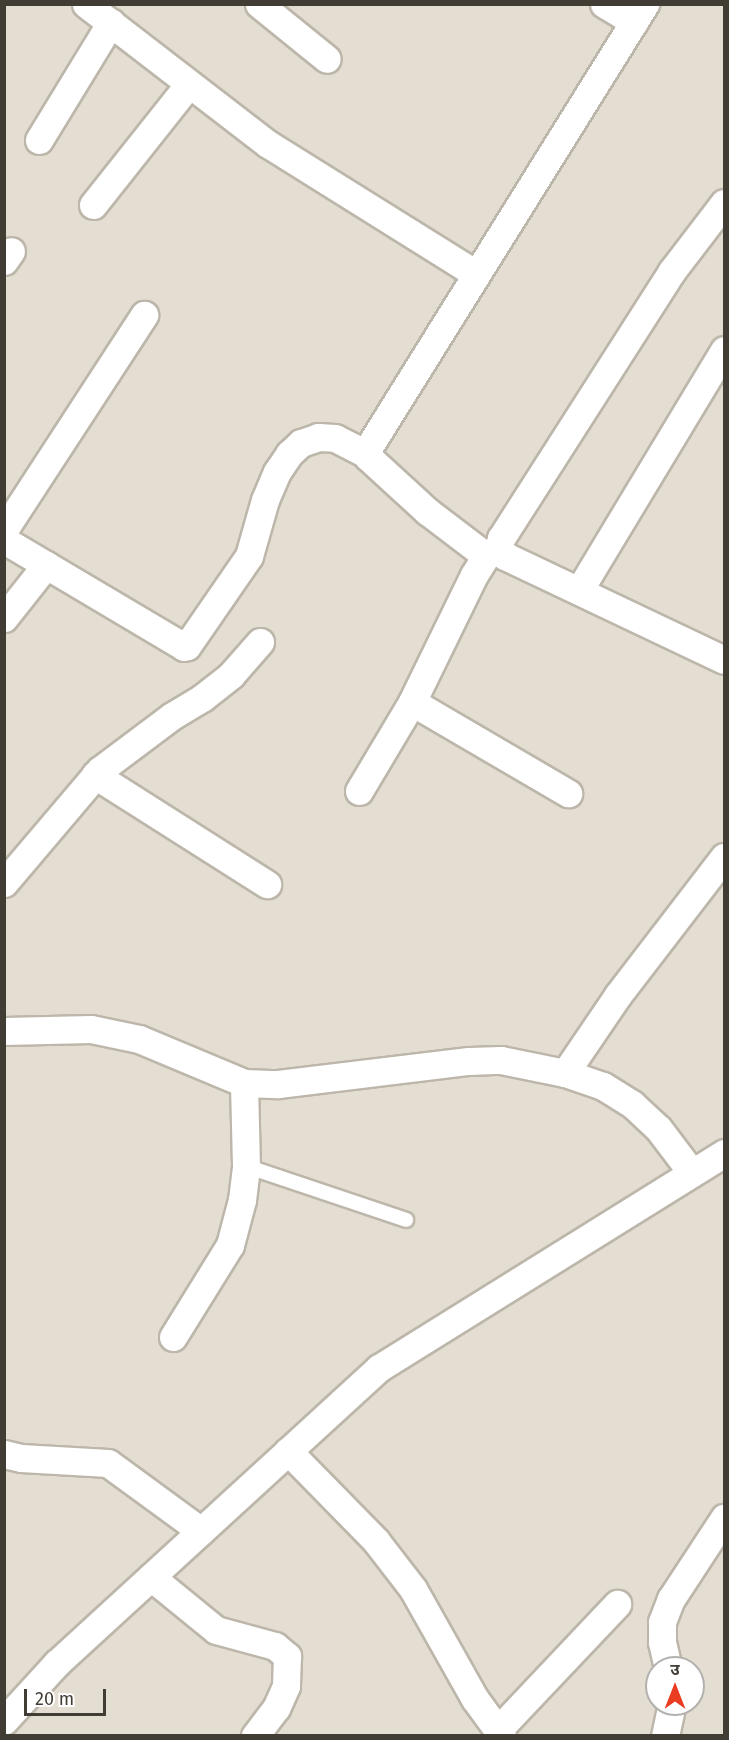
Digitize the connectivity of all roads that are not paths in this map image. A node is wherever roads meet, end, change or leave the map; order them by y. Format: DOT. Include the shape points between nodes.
graph roads {
  1 [pos="86,4"];
  2 [pos="259,4"];
  3 [pos="604,4"];
  4 [pos="640,13"];
  5 [pos="111,22"];
  6 [pos="327,59"];
  7 [pos="189,84"];
  8 [pos="39,140"];
  9 [pos="724,202"];
  10 [pos="93,205"];
  11 [pos="476,274"];
  12 [pos="144,315"];
  13 [pos="724,350"];
  14 [pos="366,454"];
  15 [pos="4,530"];
  16 [pos="4,540"];
  17 [pos="493,551"];
  18 [pos="46,565"];
  19 [pos="580,590"];
  20 [pos="4,618"];
  21 [pos="260,642"];
  22 [pos="722,654"];
  23 [pos="412,702"];
  24 [pos="95,775"];
  25 [pos="359,791"];
  26 [pos="568,793"];
  27 [pos="724,857"];
  28 [pos="4,883"];
  29 [pos="267,884"];
  30 [pos="4,1031"];
  31 [pos="565,1073"];
  32 [pos="244,1083"];
  33 [pos="724,1153"];
  34 [pos="246,1166"];
  35 [pos="692,1173"];
  36 [pos="406,1220"];
  37 [pos="173,1337"];
  38 [pos="288,1451"];
  39 [pos="4,1454"];
  40 [pos="724,1518"];
  41 [pos="201,1531"];
  42 [pos="151,1577"];
  43 [pos="617,1604"];
  44 [pos="665,1656"];
  45 [pos="669,1716"];
  46 [pos="4,1721"];
  47 [pos="499,1733"];
  48 [pos="255,1736"];
  49 [pos="665,1736"];
  1 -- 5 [label="street"];
  2 -- 6 [label="street"];
  3 -- 4 [label="street"];
  4 -- 11 [label="street"];
  5 -- 7 [label="street"];
  5 -- 8 [label="street"];
  7 -- 10 [label="street"];
  7 -- 11 [label="street" via="268,144"];
  9 -- 17 [label="street" via="672,271"];
  11 -- 14 [label="street"];
  12 -- 15 [label="street"];
  13 -- 19 [label="street"];
  14 -- 17 [label="street" via="428,512"];
  14 -- 18 [label="street" via="335,438 318,437 301,443 289,454 265,500 249,556 187,646 180,646"];
  16 -- 18 [label="street"];
  17 -- 19 [label="street"];
  17 -- 23 [label="street"];
  18 -- 20 [label="street"];
  19 -- 22 [label="street"];
  21 -- 24 [label="street" via="224,681"];
  23 -- 25 [label="street"];
  23 -- 26 [label="street"];
  24 -- 28 [label="street"];
  24 -- 29 [label="street"];
  27 -- 31 [label="street" via="618,995"];
  30 -- 32 [label="street" via="91,1029 139,1039"];
  31 -- 32 [label="street" via="501,1060 480,1060 278,1084"];
  31 -- 35 [label="street" via="603,1086 632,1104 658,1128"];
  32 -- 34 [label="street"];
  33 -- 35 [label="street"];
  34 -- 36 [label="lane"];
  34 -- 37 [label="street" via="230,1245"];
  35 -- 38 [label="street" via="379,1368"];
  38 -- 41 [label="street"];
  38 -- 47 [label="street" via="376,1541 413,1589 475,1699"];
  39 -- 41 [label="street" via="108,1463"];
  40 -- 44 [label="street" via="671,1599 662,1642"];
  41 -- 42 [label="street"];
  42 -- 46 [label="street" via="57,1663"];
  42 -- 48 [label="street" via="216,1630 274,1646 287,1656 286,1686 276,1708"];
  43 -- 47 [label="street"];
  45 -- 49 [label="street"];
}
